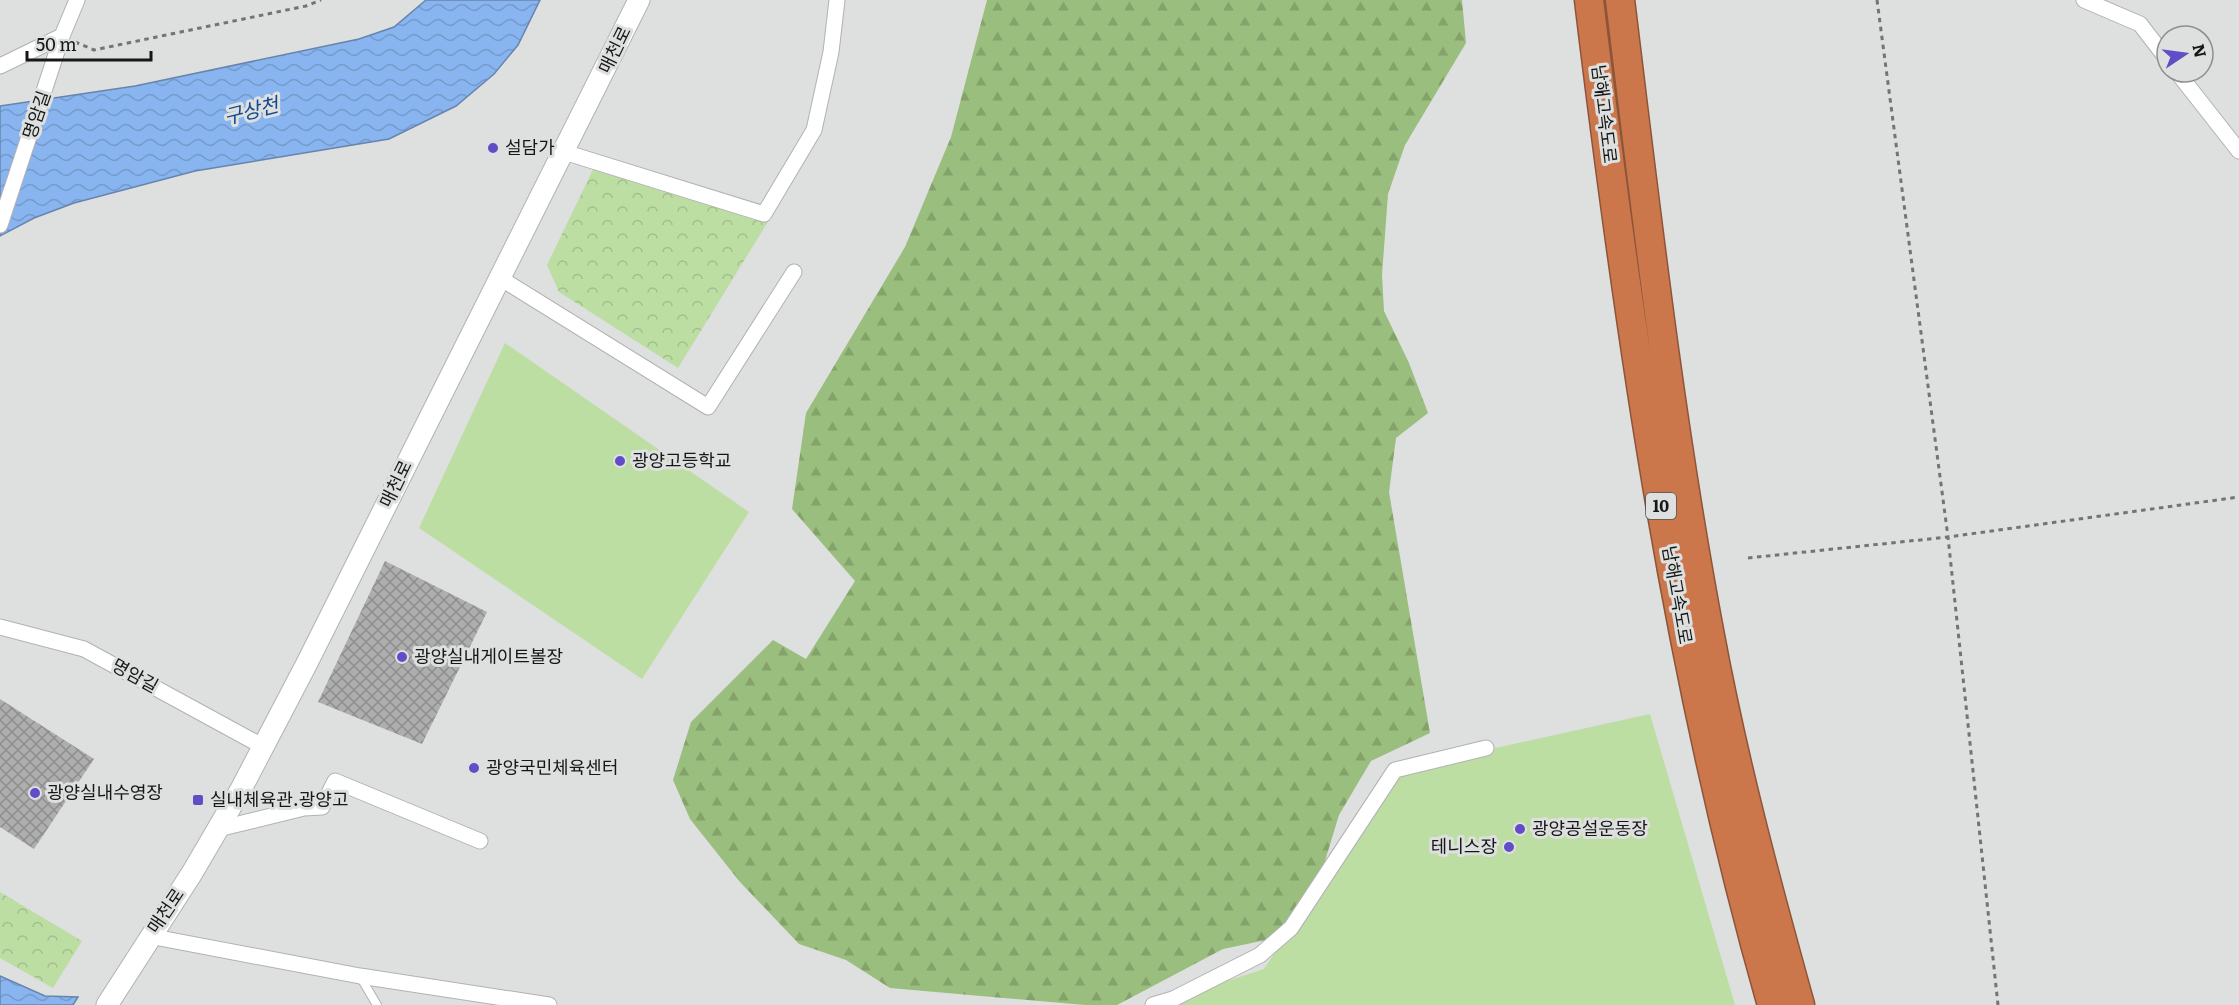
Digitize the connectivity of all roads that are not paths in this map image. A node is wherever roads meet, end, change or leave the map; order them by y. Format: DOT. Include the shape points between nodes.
graph roads {
  1 [pos="77,0"];
  2 [pos="639,0"];
  3 [pos="837,0"];
  4 [pos="1589,0"];
  5 [pos="1620,0"];
  6 [pos="2084,0"];
  7 [pos="62,36"];
  8 [pos="2155,43"];
  9 [pos="0,66"];
  10 [pos="2186,84"];
  11 [pos="2239,151"];
  12 [pos="564,152"];
  13 [pos="0,225"];
  14 [pos="794,272"];
  15 [pos="500,278"];
  16 [pos="0,627"];
  17 [pos="262,746"];
  18 [pos="1486,748"];
  19 [pos="218,829"];
  20 [pos="480,841"];
  21 [pos="149,936"];
  22 [pos="360,976"];
  23 [pos="107,1005"];
  24 [pos="377,1005"];
  25 [pos="549,1005"];
  26 [pos="1153,1005"];
  27 [pos="1772,1005"];
  28 [pos="1800,1005"];
  1 -- 7 [label="street, 명암길"];
  2 -- 12 [label="main road, 매천로"];
  3 -- 12 [label="street" via="831,52 814,130 764,213"];
  4 -- 27 [label="highway, 남해고속도로 / 10" via="1648,435 1684,641"];
  5 -- 28 [label="highway, 남해고속도로 / 10" via="1675,430 1710,638 1749,815"];
  6 -- 8 [label="street" via="2140,24"];
  7 -- 9 [label="street"];
  7 -- 13 [label="street, 명암길"];
  10 -- 11 [label="street"];
  12 -- 15 [label="main road, 매천로"];
  14 -- 15 [label="street" via="708,407"];
  15 -- 17 [label="main road, 매천로"];
  16 -- 17 [label="street, 명암길" via="84,649"];
  17 -- 19 [label="main road, 매천로"];
  18 -- 26 [label="street" via="1395,770 1291,928 1260,955 1173,999"];
  19 -- 20 [label="street" via="322,807 335,781"];
  19 -- 21 [label="main road, 매천로"];
  21 -- 22 [label="street"];
  21 -- 23 [label="main road, 매천로"];
  22 -- 24 [label="lane"];
  22 -- 25 [label="street"];
}
